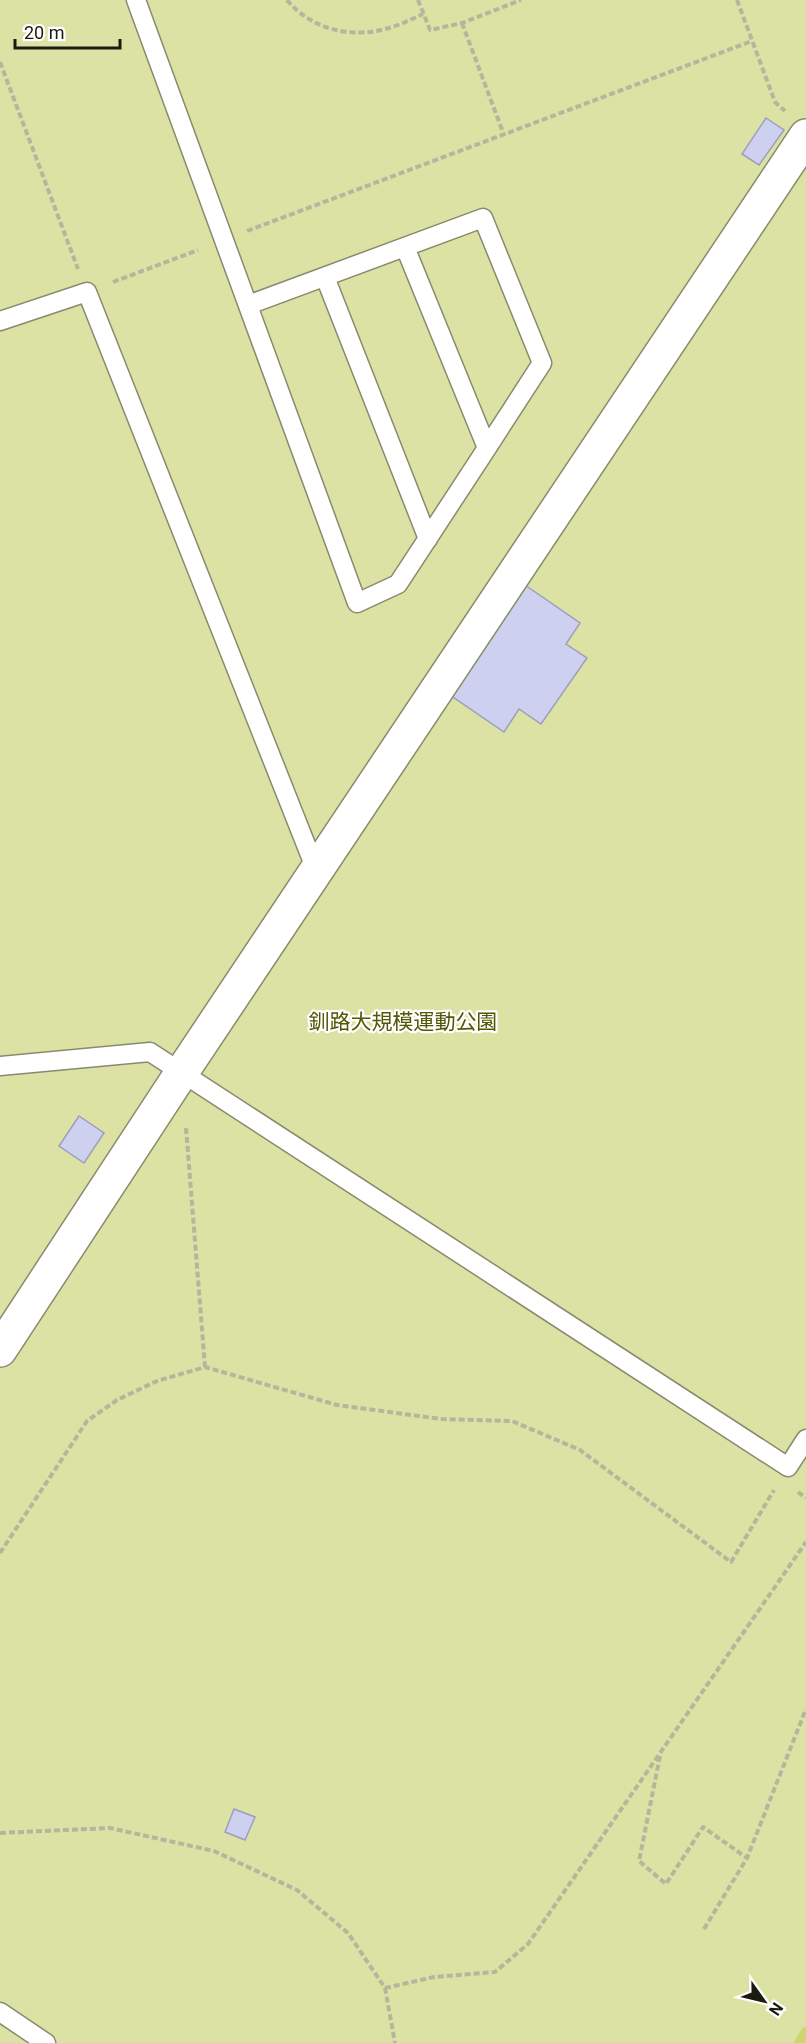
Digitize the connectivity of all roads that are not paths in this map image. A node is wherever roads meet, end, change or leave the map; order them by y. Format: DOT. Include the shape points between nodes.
graph roads {
  1 [pos="136,0"];
  2 [pos="798,126"];
  3 [pos="405,247"];
  4 [pos="325,277"];
  5 [pos="248,305"];
  6 [pos="0,321"];
  7 [pos="487,448"];
  8 [pos="428,539"];
  9 [pos="316,870"];
  10 [pos="0,1065"];
  11 [pos="182,1072"];
  12 [pos="0,1350"];
  13 [pos="806,1439"];
  14 [pos="0,2013"];
  15 [pos="46,2043"];
  1 -- 5 [label="lane"];
  2 -- 9 [label="street"];
  3 -- 4 [label="lane"];
  3 -- 7 [label="lane"];
  3 -- 7 [label="lane" via="483,218 542,363"];
  4 -- 5 [label="lane"];
  4 -- 8 [label="lane"];
  5 -- 8 [label="lane" via="357,603 398,584"];
  6 -- 9 [label="lane" via="87,292"];
  7 -- 8 [label="lane"];
  9 -- 11 [label="street"];
  10 -- 11 [label="lane" via="150,1052"];
  11 -- 12 [label="street"];
  11 -- 13 [label="lane" via="788,1467"];
  14 -- 15 [label="lane"];
}
